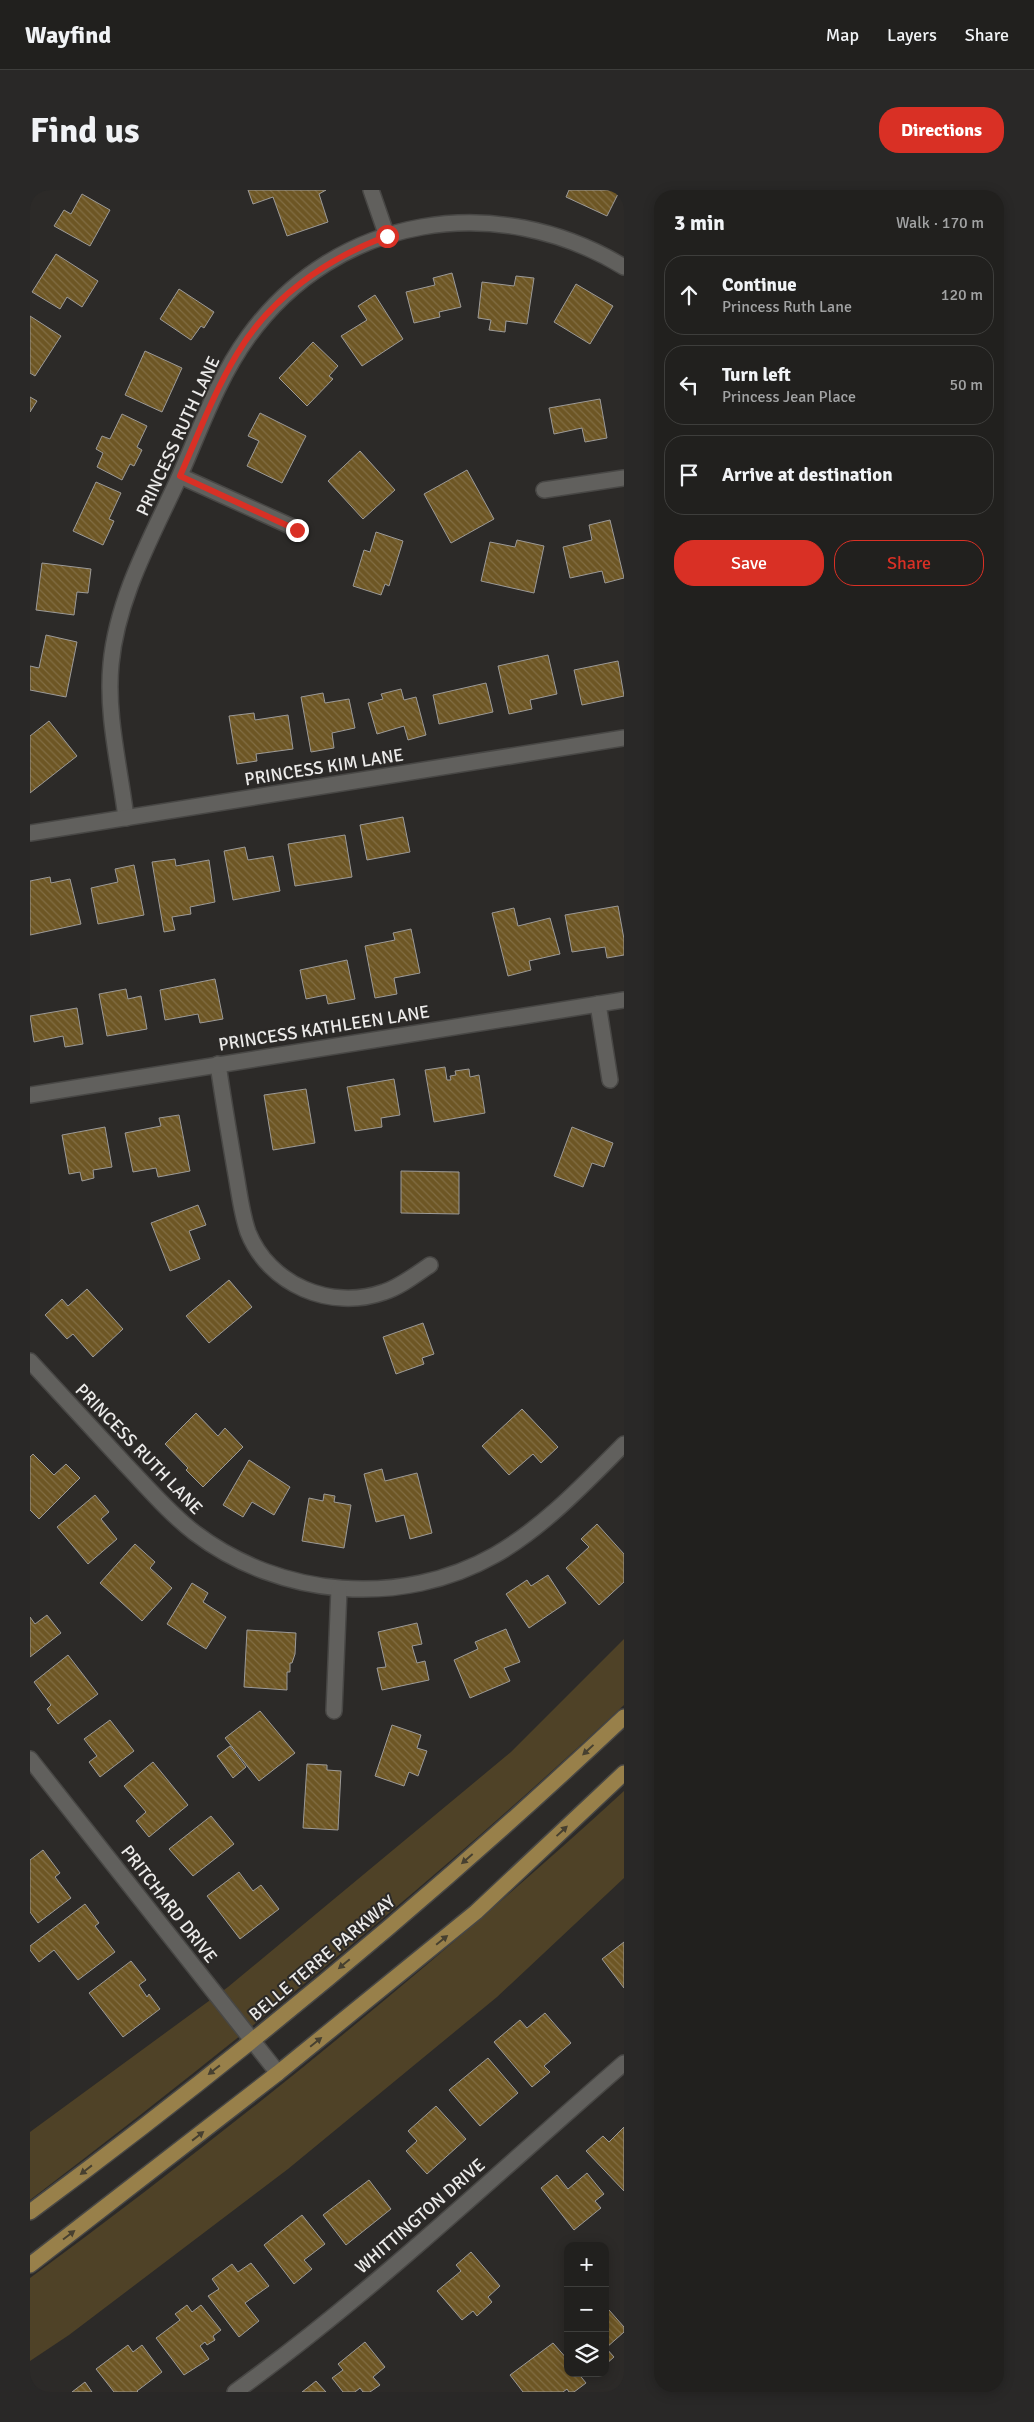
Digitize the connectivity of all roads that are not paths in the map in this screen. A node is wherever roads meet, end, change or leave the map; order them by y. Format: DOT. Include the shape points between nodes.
graph roads {
  1 [pos="371,190"];
  2 [pos="387,236"];
  3 [pos="624,267"];
  4 [pos="180,476"];
  5 [pos="624,478"];
  6 [pos="544,490"];
  7 [pos="297,530"];
  8 [pos="624,738"];
  9 [pos="126,818"];
  10 [pos="30,833"];
  11 [pos="624,1000"];
  12 [pos="598,1004"];
  13 [pos="218,1064"];
  14 [pos="610,1080"];
  15 [pos="30,1095"];
  16 [pos="430,1265"];
  17 [pos="30,1361"];
  18 [pos="624,1444"];
  19 [pos="339,1589"];
  20 [pos="334,1711"];
  21 [pos="624,1717"];
  22 [pos="30,1759"];
  23 [pos="624,1773"];
  24 [pos="253,2040"];
  25 [pos="624,2063"];
  26 [pos="278,2073"];
  27 [pos="30,2212"];
  28 [pos="30,2265"];
  29 [pos="235,2392"];
  1 -- 2 [label="street"];
  2 -- 3 [label="street, PRINCESS RUTH LANE" via="423,226 457,222 520,227 541,230 576,242"];
  2 -- 4 [label="street, PRINCESS RUTH LANE" via="343,255 312,274 257,326 227,372"];
  4 -- 7 [label="street"];
  4 -- 9 [label="street, PRINCESS RUTH LANE" via="130,588 113,650 111,695"];
  5 -- 6 [label="street"];
  8 -- 9 [label="street, PRINCESS KIM LANE"];
  9 -- 10 [label="street, PRINCESS KIM LANE"];
  11 -- 12 [label="street, PRINCESS KATHLEEN LANE"];
  12 -- 13 [label="street, PRINCESS KATHLEEN LANE"];
  12 -- 14 [label="street"];
  13 -- 15 [label="street, PRINCESS KATHLEEN LANE"];
  13 -- 16 [label="street" via="245,1221 259,1252 275,1271 311,1292 350,1298 386,1292"];
  17 -- 19 [label="street, PRINCESS RUTH LANE" via="164,1506 194,1532 225,1553 276,1576"];
  18 -- 19 [label="street, PRINCESS RUTH LANE" via="535,1527 485,1560 442,1577 407,1585"];
  19 -- 20 [label="street"];
  21 -- 24 [label="main road, BELLE TERRE PARKWAY, one-way" via="406,1912"];
  22 -- 24 [label="street, PRITCHARD DRIVE"];
  26 -- 23 [label="main road, one-way" via="476,1912"];
  24 -- 26 [label="street, PRITCHARD DRIVE"];
  24 -- 27 [label="main road, BELLE TERRE PARKWAY, one-way"];
  25 -- 29 [label="street, WHITTINGTON DRIVE" via="363,2291"];
  28 -- 26 [label="main road, one-way"];
}
